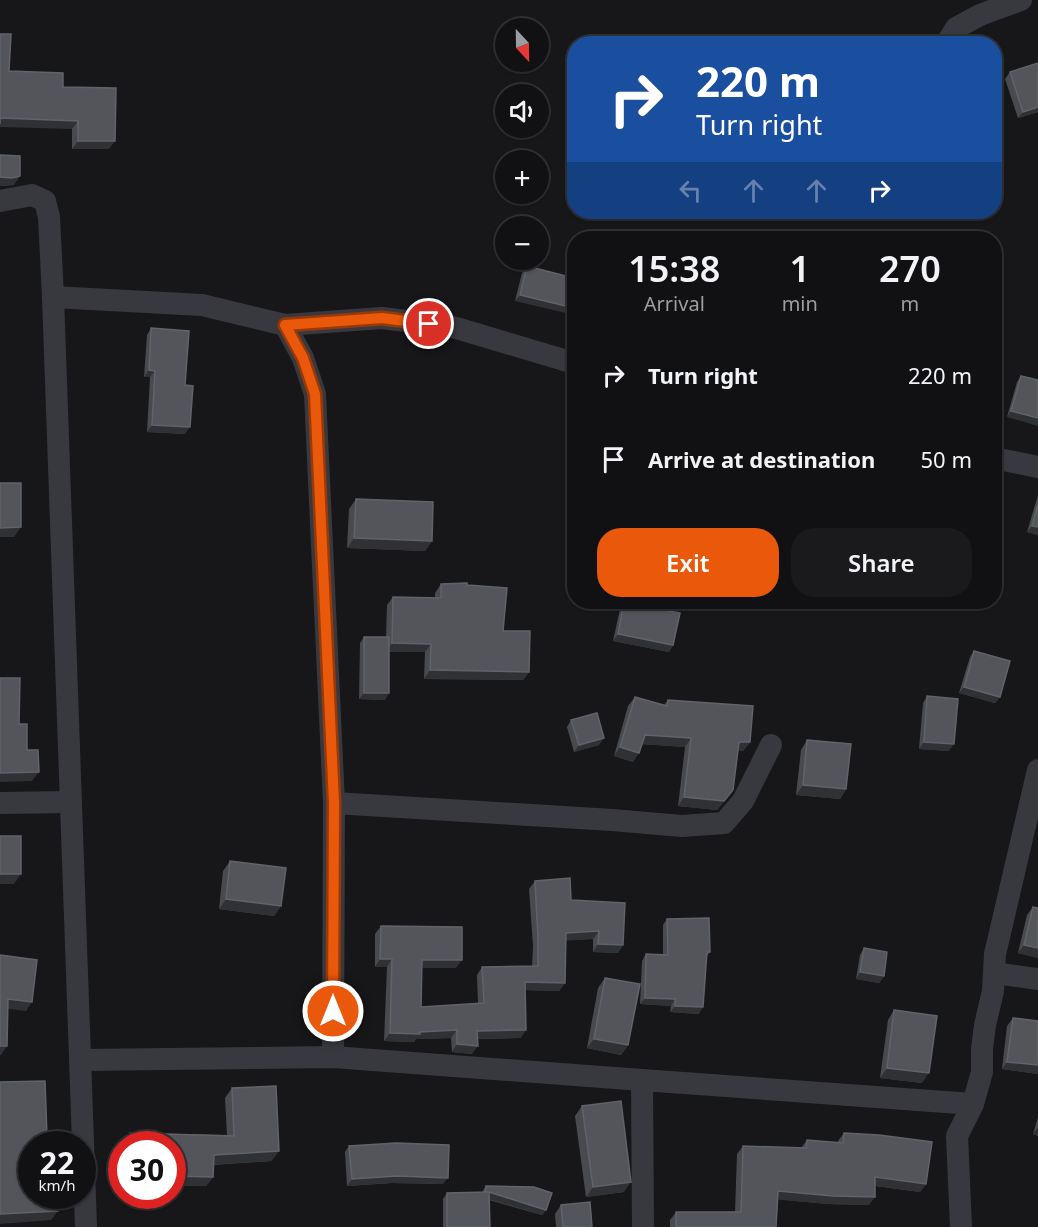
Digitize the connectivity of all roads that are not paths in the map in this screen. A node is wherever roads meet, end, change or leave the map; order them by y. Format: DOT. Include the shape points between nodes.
graph roads {
  1 [pos="1022,0"];
  2 [pos="951,36"];
  3 [pos="0,201"];
  4 [pos="53,297"];
  5 [pos="285,325"];
  6 [pos="567,361"];
  7 [pos="1002,460"];
  8 [pos="1038,467"];
  9 [pos="771,745"];
  10 [pos="1038,770"];
  11 [pos="71,802"];
  12 [pos="0,803"];
  13 [pos="334,803"];
  14 [pos="994,972"];
  15 [pos="1038,979"];
  16 [pos="333,1058"];
  17 [pos="80,1060"];
  18 [pos="642,1080"];
  19 [pos="973,1104"];
  20 [pos="86,1227"];
  21 [pos="643,1227"];
  22 [pos="961,1227"];
  1 -- 2 [label="street" via="980,15 956,28"];
  3 -- 4 [label="street" via="32,195 45,201"];
  4 -- 5 [label="street" via="202,305"];
  4 -- 11 [label="street"];
  5 -- 6 [label="street" via="382,318 453,327"];
  5 -- 13 [label="street" via="303,358 315,394"];
  7 -- 8 [label="street"];
  9 -- 13 [label="street" via="743,801 724,823 682,826"];
  10 -- 14 [label="street"];
  11 -- 12 [label="street"];
  11 -- 17 [label="street"];
  13 -- 16 [label="street"];
  14 -- 15 [label="street"];
  14 -- 19 [label="street" via="982,1072"];
  16 -- 17 [label="street"];
  16 -- 18 [label="street"];
  17 -- 20 [label="street"];
  18 -- 19 [label="street"];
  18 -- 21 [label="street"];
  19 -- 22 [label="street" via="957,1136"];
}
